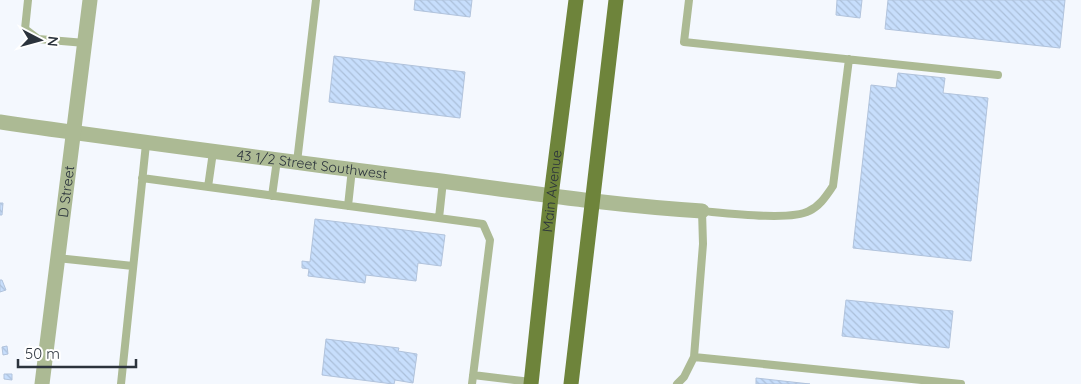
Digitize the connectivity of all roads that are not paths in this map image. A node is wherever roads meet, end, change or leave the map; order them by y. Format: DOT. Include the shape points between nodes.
graph roads {
  1 [pos="28,0"];
  2 [pos="90,0"];
  3 [pos="316,0"];
  4 [pos="576,0"];
  5 [pos="616,0"];
  6 [pos="689,0"];
  7 [pos="85,43"];
  8 [pos="849,59"];
  9 [pos="998,76"];
  10 [pos="0,122"];
  11 [pos="73,133"];
  12 [pos="146,144"];
  13 [pos="213,152"];
  14 [pos="277,160"];
  15 [pos="297,162"];
  16 [pos="352,169"];
  17 [pos="142,178"];
  18 [pos="442,181"];
  19 [pos="208,187"];
  20 [pos="272,196"];
  21 [pos="551,196"];
  22 [pos="592,200"];
  23 [pos="348,206"];
  24 [pos="702,211"];
  25 [pos="439,218"];
  26 [pos="57,258"];
  27 [pos="133,266"];
  28 [pos="694,357"];
  29 [pos="473,375"];
  30 [pos="531,383"];
  31 [pos="42,384"];
  32 [pos="121,384"];
  33 [pos="472,384"];
  34 [pos="571,384"];
  35 [pos="677,384"];
  36 [pos="961,384"];
  1 -- 7 [label="lane" via="24,29 38,39"];
  2 -- 7 [label="street, D Street"];
  3 -- 15 [label="lane"];
  4 -- 21 [label="main road, Main Avenue"];
  5 -- 22 [label="main road"];
  6 -- 8 [label="lane" via="684,42"];
  7 -- 11 [label="street, D Street"];
  8 -- 9 [label="lane"];
  8 -- 24 [label="lane" via="833,186 822,201 809,212 792,216"];
  10 -- 11 [label="street, 43 1/2 Street Southwest"];
  11 -- 12 [label="street, 43 1/2 Street Southwest"];
  11 -- 26 [label="street, D Street"];
  12 -- 13 [label="street, 43 1/2 Street Southwest"];
  12 -- 17 [label="lane"];
  13 -- 14 [label="street, 43 1/2 Street Southwest"];
  13 -- 19 [label="lane"];
  14 -- 15 [label="street, 43 1/2 Street Southwest"];
  14 -- 20 [label="lane"];
  15 -- 16 [label="street, 43 1/2 Street Southwest"];
  16 -- 18 [label="street, 43 1/2 Street Southwest"];
  16 -- 23 [label="lane"];
  17 -- 19 [label="lane"];
  17 -- 27 [label="lane"];
  18 -- 21 [label="street, 43 1/2 Street Southwest"];
  18 -- 25 [label="lane"];
  19 -- 20 [label="lane"];
  20 -- 23 [label="lane"];
  21 -- 22 [label="street, 43 1/2 Street Southwest"];
  21 -- 30 [label="main road, Main Avenue"];
  22 -- 24 [label="street, 43 1/2 Street Southwest"];
  22 -- 34 [label="main road"];
  23 -- 25 [label="lane"];
  24 -- 28 [label="lane" via="703,244"];
  25 -- 29 [label="lane" via="483,224 490,240"];
  26 -- 27 [label="lane"];
  26 -- 31 [label="street, D Street"];
  27 -- 32 [label="lane"];
  28 -- 35 [label="lane"];
  28 -- 36 [label="lane"];
  29 -- 30 [label="lane"];
  29 -- 33 [label="lane"];
}
